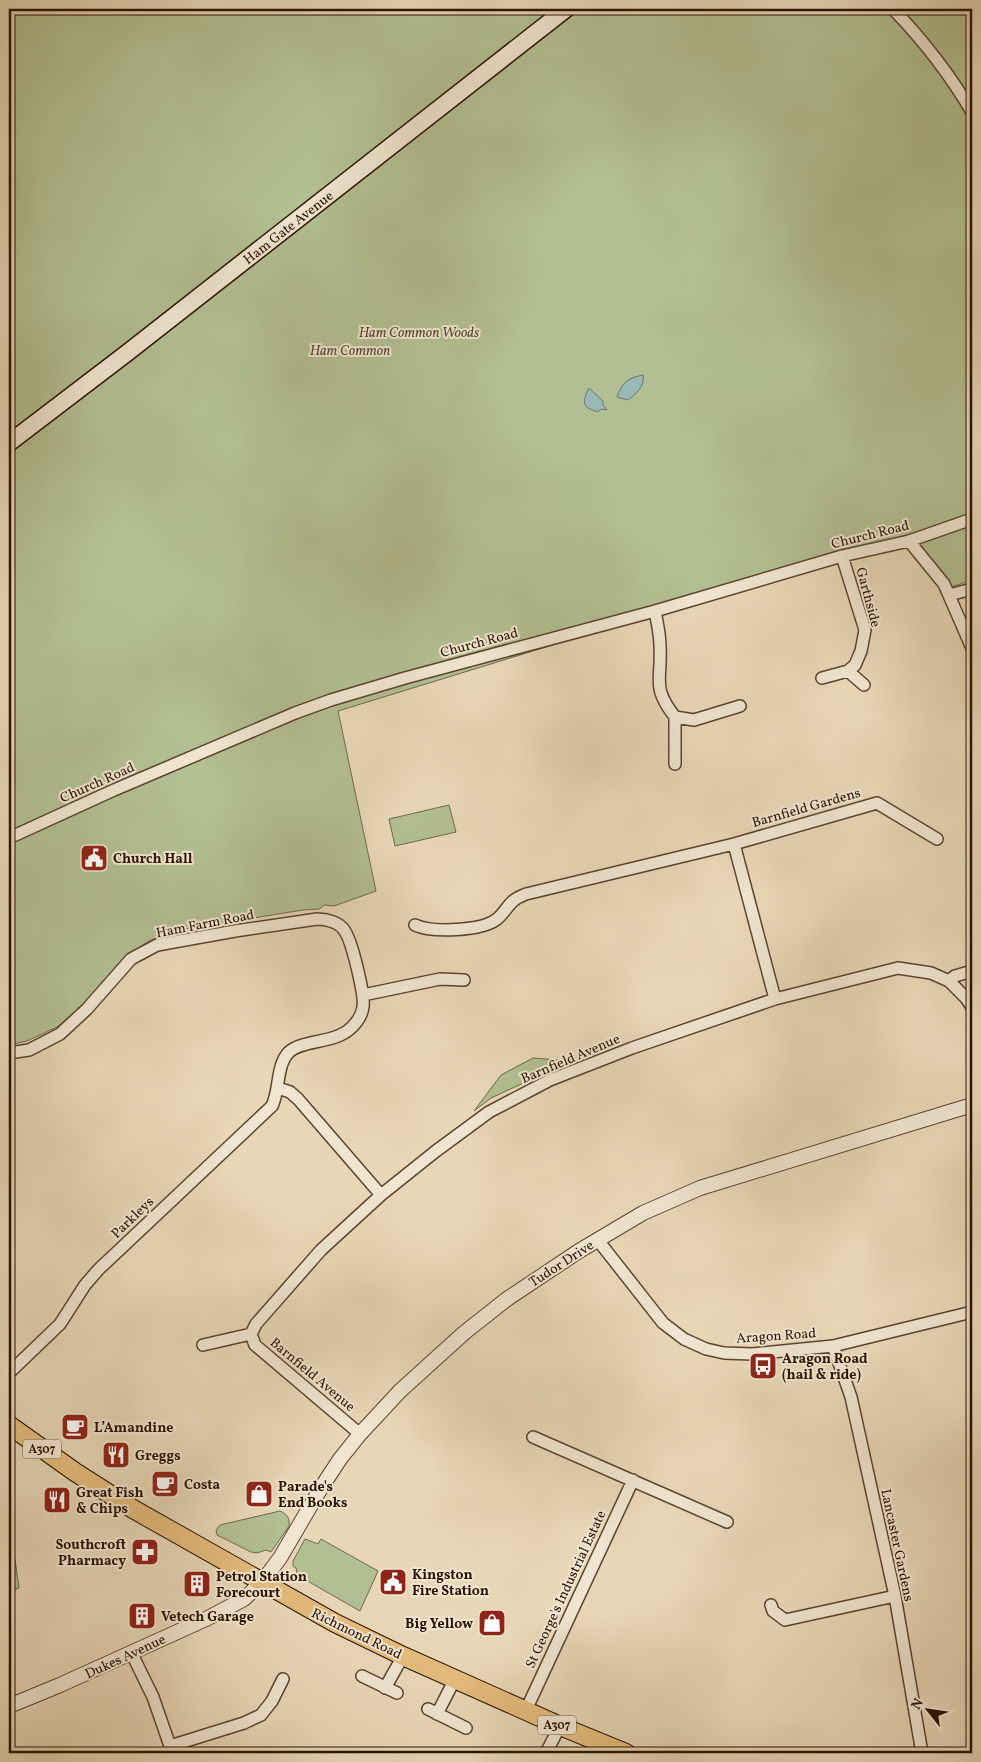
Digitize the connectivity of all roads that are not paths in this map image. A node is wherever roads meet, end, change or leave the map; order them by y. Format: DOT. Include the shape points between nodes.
graph roads {
  1 [pos="566,9"];
  2 [pos="892,9"];
  3 [pos="972,112"];
  4 [pos="9,443"];
  5 [pos="972,519"];
  6 [pos="909,541"];
  7 [pos="842,556"];
  8 [pos="972,589"];
  9 [pos="949,596"];
  10 [pos="655,611"];
  11 [pos="972,648"];
  12 [pos="848,671"];
  13 [pos="822,678"];
  14 [pos="864,685"];
  15 [pos="740,706"];
  16 [pos="675,717"];
  17 [pos="675,764"];
  18 [pos="9,838"];
  19 [pos="936,839"];
  20 [pos="734,844"];
  21 [pos="415,925"];
  22 [pos="972,971"];
  23 [pos="464,980"];
  24 [pos="949,981"];
  25 [pos="363,995"];
  26 [pos="775,999"];
  27 [pos="972,1007"];
  28 [pos="362,1014"];
  29 [pos="9,1053"];
  30 [pos="278,1088"];
  31 [pos="972,1105"];
  32 [pos="381,1195"];
  33 [pos="597,1240"];
  34 [pos="972,1312"];
  35 [pos="251,1334"];
  36 [pos="203,1345"];
  37 [pos="833,1346"];
  38 [pos="9,1373"];
  39 [pos="9,1425"];
  40 [pos="360,1434"];
  41 [pos="533,1437"];
  42 [pos="633,1480"];
  43 [pos="727,1522"];
  44 [pos="262,1582"];
  45 [pos="895,1596"];
  46 [pos="770,1605"];
  47 [pos="132,1652"];
  48 [pos="403,1656"];
  49 [pos="362,1676"];
  50 [pos="283,1679"];
  51 [pos="455,1679"];
  52 [pos="385,1688"];
  53 [pos="397,1693"];
  54 [pos="9,1706"];
  55 [pos="526,1710"];
  56 [pos="560,1726"];
  57 [pos="466,1728"];
  58 [pos="171,1750"];
  59 [pos="546,1753"];
  60 [pos="626,1753"];
  61 [pos="922,1753"];
  1 -- 4 [label="main road, Ham Gate Avenue"];
  2 -- 3 [label="street" via="958,89"];
  5 -- 6 [label="street, Church Road"];
  6 -- 7 [label="street, Church Road"];
  6 -- 9 [label="street" via="944,584"];
  7 -- 10 [label="street, Church Road"];
  7 -- 12 [label="street, Garthside" via="865,630 861,651 855,665"];
  8 -- 9 [label="street"];
  9 -- 11 [label="street"];
  10 -- 16 [label="street" via="660,646 658,688 664,704"];
  10 -- 18 [label="street, Church Road" via="331,700 114,790"];
  12 -- 13 [label="street"];
  12 -- 14 [label="street"];
  15 -- 16 [label="street" via="694,720"];
  16 -- 17 [label="street"];
  19 -- 20 [label="street, Barnfield Gardens" via="877,803"];
  20 -- 21 [label="street, Barnfield Gardens" via="526,894 513,901 488,924 462,929"];
  20 -- 26 [label="street"];
  22 -- 24 [label="street" via="954,976"];
  23 -- 25 [label="street" via="440,979"];
  24 -- 26 [label="street, Barnfield Avenue" via="932,973 898,968"];
  24 -- 27 [label="street, Barnfield Avenue"];
  25 -- 28 [label="street, Ham Farm Road"];
  25 -- 29 [label="street, Ham Farm Road" via="348,938 337,924 317,919 235,931 158,945 131,959 60,1034 29,1050"];
  26 -- 32 [label="street, Barnfield Avenue" via="550,1080 489,1112"];
  28 -- 30 [label="street, Parkleys" via="351,1028 336,1037 290,1051 284,1059"];
  30 -- 32 [label="street" via="298,1099"];
  30 -- 38 [label="street, Parkleys" via="272,1106 99,1269 60,1324"];
  31 -- 33 [label="street, Tudor Drive" via="700,1188 643,1213"];
  32 -- 35 [label="street, Barnfield Avenue" via="321,1250 256,1324"];
  33 -- 37 [label="street, Aragon Road" via="663,1323 684,1339 706,1349 752,1354"];
  33 -- 40 [label="street, Tudor Drive" via="532,1282 464,1333 400,1391"];
  34 -- 37 [label="street, Aragon Road"];
  35 -- 36 [label="street, Barnfield Avenue"];
  35 -- 40 [label="street, Barnfield Avenue" via="255,1345"];
  37 -- 45 [label="street, Lancaster Gardens" via="851,1397"];
  39 -- 44 [label="main road, Richmond Road / A307" via="156,1523"];
  40 -- 44 [label="street, Tudor Drive" via="321,1488 285,1551"];
  41 -- 42 [label="street"];
  42 -- 43 [label="street"];
  42 -- 55 [label="street, St George's Industrial Estate"];
  44 -- 47 [label="street, Dukes Avenue" via="233,1605"];
  44 -- 48 [label="main road, Richmond Road / A307"];
  45 -- 46 [label="street" via="785,1620"];
  45 -- 61 [label="street, Lancaster Gardens"];
  47 -- 54 [label="street, Dukes Avenue"];
  47 -- 58 [label="street" via="153,1697"];
  48 -- 51 [label="main road, Richmond Road / A307"];
  48 -- 52 [label="street"];
  49 -- 52 [label="street"];
  50 -- 58 [label="street" via="261,1715"];
  51 -- 55 [label="main road, Richmond Road / A307"];
  51 -- 57 [label="street" via="432,1712"];
  52 -- 53 [label="street"];
  55 -- 56 [label="main road, Richmond Road / A307"];
  56 -- 59 [label="street"];
  56 -- 60 [label="main road, Richmond Road / A307"];
}
